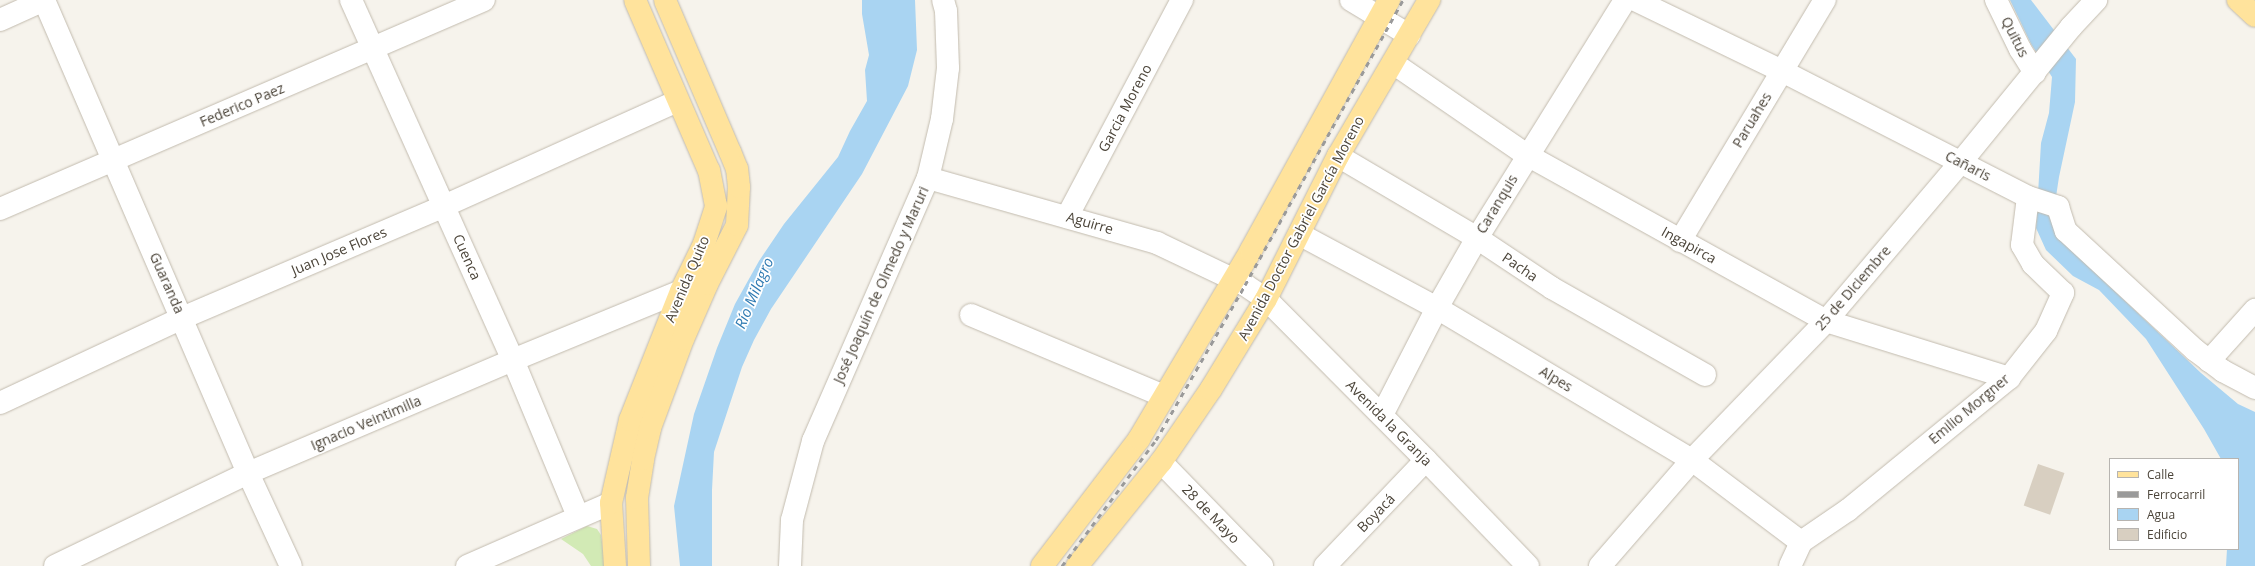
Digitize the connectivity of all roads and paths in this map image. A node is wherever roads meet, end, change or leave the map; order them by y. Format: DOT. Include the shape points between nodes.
graph roads {
  1 [pos="44,0"];
  2 [pos="351,0"];
  3 [pos="484,0"];
  4 [pos="635,0"];
  5 [pos="666,0"];
  6 [pos="943,0"];
  7 [pos="1182,0"];
  8 [pos="1351,0"];
  9 [pos="1430,0"];
  10 [pos="1625,0"];
  11 [pos="1635,0"];
  12 [pos="1825,0"];
  13 [pos="1996,0"];
  14 [pos="2096,0"];
  15 [pos="2238,0"];
  16 [pos="1385,9"];
  17 [pos="2255,16"];
  18 [pos="0,20"];
  19 [pos="1409,35"];
  20 [pos="372,48"];
  21 [pos="1393,63"];
  22 [pos="1782,71"];
  23 [pos="2037,71"];
  24 [pos="678,102"];
  25 [pos="1527,155"];
  26 [pos="1338,156"];
  27 [pos="113,160"];
  28 [pos="1961,162"];
  29 [pos="928,178"];
  30 [pos="2031,198"];
  31 [pos="444,206"];
  32 [pos="0,209"];
  33 [pos="1068,217"];
  34 [pos="1299,234"];
  35 [pos="1477,238"];
  36 [pos="1680,241"];
  37 [pos="1240,282"];
  38 [pos="681,291"];
  39 [pos="1266,299"];
  40 [pos="1438,308"];
  41 [pos="2255,310"];
  42 [pos="971,315"];
  43 [pos="182,318"];
  44 [pos="1826,321"];
  45 [pos="513,360"];
  46 [pos="2209,361"];
  47 [pos="1705,375"];
  48 [pos="2008,378"];
  49 [pos="2255,388"];
  50 [pos="1164,396"];
  51 [pos="0,403"];
  52 [pos="1382,416"];
  53 [pos="1426,460"];
  54 [pos="1692,460"];
  55 [pos="1161,462"];
  56 [pos="248,473"];
  57 [pos="611,503"];
  58 [pos="578,516"];
  59 [pos="1801,542"];
  60 [pos="55,566"];
  61 [pos="291,566"];
  62 [pos="467,566"];
  63 [pos="615,566"];
  64 [pos="639,566"];
  65 [pos="790,566"];
  66 [pos="1042,566"];
  67 [pos="1077,566"];
  68 [pos="1262,566"];
  69 [pos="1325,566"];
  70 [pos="1528,566"];
  71 [pos="1600,566"];
  72 [pos="1790,566"];
  1 -- 18 [label="street"];
  1 -- 27 [label="street, Guaranda"];
  2 -- 20 [label="street, Cuenca"];
  3 -- 20 [label="street, Federico Paez"];
  4 -- 24 [label="main road, Avenida Quito"];
  5 -- 64 [label="main road, Avenida Quito" via="737,169 739,187 737,225 683,339 650,428 642,459 637,498"];
  6 -- 29 [label="street, José Joaquín de Olmedo y Maruri" via="946,11 948,68 942,120"];
  7 -- 33 [label="street, Garcia Moreno"];
  8 -- 16 [label="street"];
  9 -- 19 [label="main road, Avenida Doctor Gabriel García Moreno"];
  10 -- 25 [label="street, Caranquis"];
  11 -- 22 [label="street, Cañaris"];
  12 -- 22 [label="street, Paruahes"];
  13 -- 23 [label="street, Quitus" via="2020,49"];
  14 -- 23 [label="street, 25 de Diciembre"];
  15 -- 17 [label="main road"];
  16 -- 19 [label="street"];
  16 -- 37 [label="main road"];
  19 -- 21 [label="main road, Avenida Doctor Gabriel García Moreno"];
  20 -- 27 [label="street, Federico Paez"];
  20 -- 31 [label="street, Cuenca"];
  21 -- 25 [label="street, Ingapirca"];
  21 -- 26 [label="main road, Avenida Doctor Gabriel García Moreno"];
  22 -- 28 [label="street, Cañaris"];
  22 -- 36 [label="street, Paruahes"];
  23 -- 28 [label="street, 25 de Diciembre"];
  24 -- 31 [label="street, Juan Jose Flores"];
  24 -- 38 [label="main road, Avenida Quito" via="709,171 716,206 704,244"];
  25 -- 35 [label="street, Caranquis"];
  25 -- 36 [label="street, Ingapirca"];
  26 -- 34 [label="main road, Avenida Doctor Gabriel García Moreno"];
  26 -- 35 [label="street, Pacha"];
  27 -- 32 [label="street, Federico Paez"];
  27 -- 43 [label="street, Guaranda"];
  28 -- 30 [label="street, Cañaris"];
  28 -- 44 [label="street, 25 de Diciembre"];
  29 -- 33 [label="street, Aguirre"];
  29 -- 65 [label="street, José Joaquín de Olmedo y Maruri" via="813,441 792,520"];
  30 -- 46 [label="street, Cañaris" via="2058,207 2066,231"];
  30 -- 48 [label="street, Emilio Morgner" via="2022,245 2033,264 2063,293 2046,331"];
  31 -- 43 [label="street, Juan Jose Flores"];
  31 -- 45 [label="street, Cuenca"];
  33 -- 37 [label="street, Aguirre" via="1157,243"];
  34 -- 39 [label="main road, Avenida Doctor Gabriel García Moreno"];
  34 -- 40 [label="street, Alpes"];
  35 -- 40 [label="street, Caranquis"];
  35 -- 47 [label="street, Pacha" via="1552,288"];
  36 -- 44 [label="street, Ingapirca"];
  37 -- 39 [label="street, Avenida la Granja"];
  37 -- 50 [label="main road"];
  38 -- 45 [label="street, Ignacio Veintimilla"];
  38 -- 57 [label="main road, Avenida Quito" via="630,420"];
  39 -- 52 [label="street, Avenida la Granja"];
  39 -- 55 [label="main road, Avenida Doctor Gabriel García Moreno" via="1211,389"];
  40 -- 52 [label="street, Caranquis"];
  40 -- 54 [label="street, Alpes"];
  41 -- 46 [label="street"];
  42 -- 50 [label="street"];
  43 -- 51 [label="street, Juan Jose Flores"];
  43 -- 56 [label="street, Guaranda"];
  44 -- 48 [label="street, Ingapirca"];
  44 -- 54 [label="street, 25 de Diciembre"];
  45 -- 56 [label="street, Ignacio Veintimilla"];
  45 -- 58 [label="street, Cuenca"];
  46 -- 49 [label="street, Cañaris"];
  48 -- 59 [label="street, Emilio Morgner" via="1848,510"];
  50 -- 66 [label="main road" via="1139,439"];
  52 -- 53 [label="street, Avenida la Granja"];
  53 -- 69 [label="street, Boyacá"];
  53 -- 70 [label="street, Avenida la Granja"];
  54 -- 59 [label="street, Alpes"];
  54 -- 71 [label="street, 25 de Diciembre"];
  55 -- 67 [label="main road, Avenida Doctor Gabriel García Moreno"];
  55 -- 68 [label="street, 28 de Mayo"];
  56 -- 60 [label="street, Ignacio Veintimilla"];
  56 -- 61 [label="street, Guaranda"];
  57 -- 58 [label="street"];
  57 -- 63 [label="main road, Avenida Quito"];
  58 -- 62 [label="street"];
  59 -- 72 [label="street"];
}
